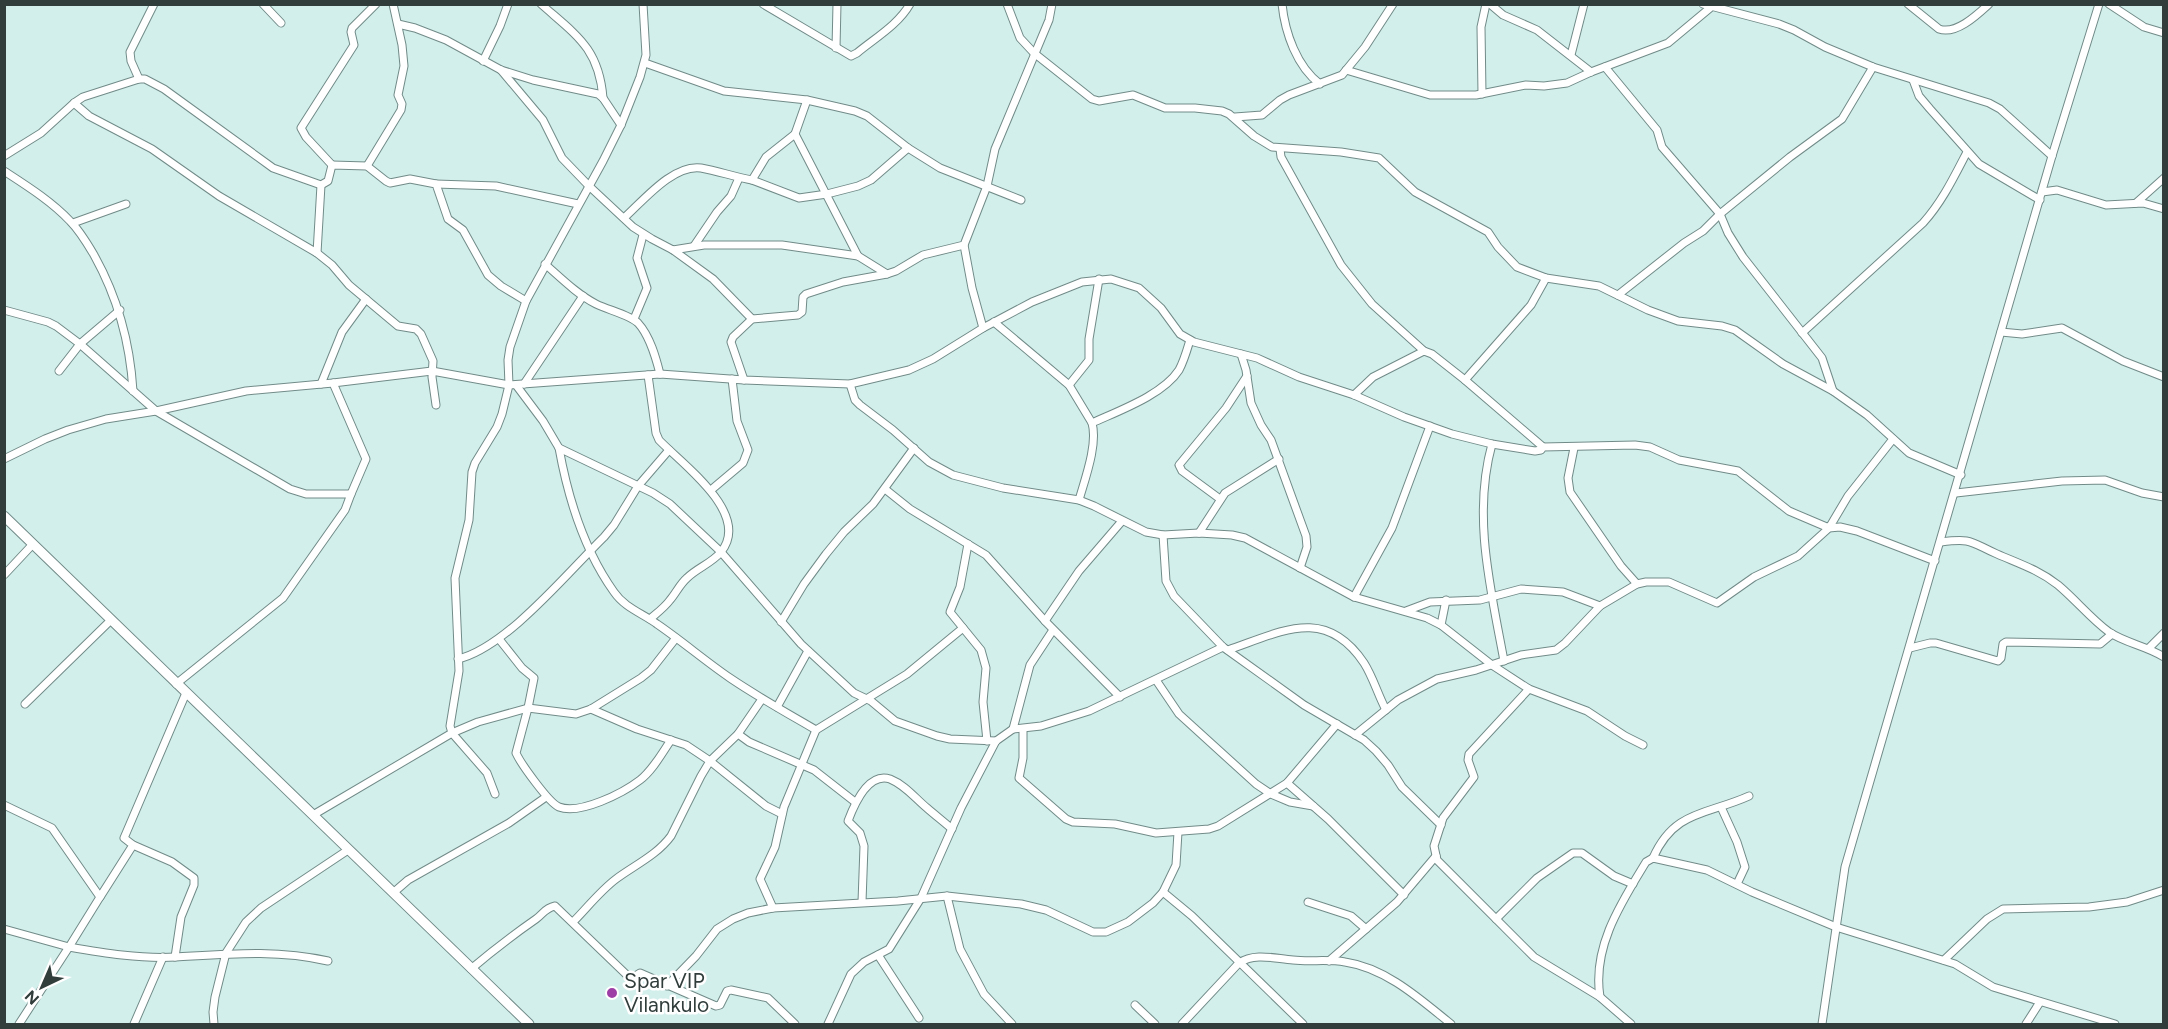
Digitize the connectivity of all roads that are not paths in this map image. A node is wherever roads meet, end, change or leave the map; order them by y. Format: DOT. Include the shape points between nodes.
graph roads {
  1 [pos="154,4"];
  2 [pos="263,4"];
  3 [pos="376,4"];
  4 [pos="393,4"];
  5 [pos="508,4"];
  6 [pos="541,4"];
  7 [pos="643,4"];
  8 [pos="763,4"];
  9 [pos="837,4"];
  10 [pos="1006,4"];
  11 [pos="1052,4"];
  12 [pos="1282,4"];
  13 [pos="1393,4"];
  14 [pos="1488,4"];
  15 [pos="1584,4"];
  16 [pos="1908,4"];
  17 [pos="1989,4"];
  18 [pos="2099,4"];
  19 [pos="2109,4"];
  20 [pos="907,5"];
  21 [pos="1706,6"];
  22 [pos="281,23"];
  23 [pos="398,24"];
  24 [pos="2163,33"];
  25 [pos="836,48"];
  26 [pos="1034,53"];
  27 [pos="1571,55"];
  28 [pos="483,61"];
  29 [pos="645,63"];
  30 [pos="1605,67"];
  31 [pos="1873,67"];
  32 [pos="501,70"];
  33 [pos="1346,70"];
  34 [pos="1591,72"];
  35 [pos="139,79"];
  36 [pos="1913,80"];
  37 [pos="1320,84"];
  38 [pos="1482,94"];
  39 [pos="603,98"];
  40 [pos="807,100"];
  41 [pos="74,102"];
  42 [pos="1234,117"];
  43 [pos="621,125"];
  44 [pos="795,134"];
  45 [pos="908,148"];
  46 [pos="1280,149"];
  47 [pos="1967,152"];
  48 [pos="4,156"];
  49 [pos="2052,156"];
  50 [pos="332,165"];
  51 [pos="367,166"];
  52 [pos="4,171"];
  53 [pos="739,178"];
  54 [pos="2163,178"];
  55 [pos="752,180"];
  56 [pos="436,184"];
  57 [pos="321,185"];
  58 [pos="589,186"];
  59 [pos="987,186"];
  60 [pos="827,194"];
  61 [pos="2041,196"];
  62 [pos="1021,200"];
  63 [pos="2136,203"];
  64 [pos="126,204"];
  65 [pos="578,204"];
  66 [pos="2163,209"];
  67 [pos="1720,214"];
  68 [pos="624,218"];
  69 [pos="73,223"];
  70 [pos="644,235"];
  71 [pos="964,245"];
  72 [pos="694,246"];
  73 [pos="674,250"];
  74 [pos="317,253"];
  75 [pos="858,255"];
  76 [pos="545,264"];
  77 [pos="886,274"];
  78 [pos="1546,278"];
  79 [pos="1099,279"];
  80 [pos="1618,295"];
  81 [pos="583,296"];
  82 [pos="366,299"];
  83 [pos="526,300"];
  84 [pos="4,310"];
  85 [pos="120,310"];
  86 [pos="634,319"];
  87 [pos="752,319"];
  88 [pos="994,322"];
  89 [pos="983,328"];
  90 [pos="2001,332"];
  91 [pos="1802,333"];
  92 [pos="1190,340"];
  93 [pos="80,344"];
  94 [pos="1424,351"];
  95 [pos="1241,354"];
  96 [pos="432,370"];
  97 [pos="59,371"];
  98 [pos="660,374"];
  99 [pos="648,375"];
  100 [pos="1247,376"];
  101 [pos="2163,377"];
  102 [pos="732,379"];
  103 [pos="744,380"];
  104 [pos="1465,380"];
  105 [pos="333,383"];
  106 [pos="321,384"];
  107 [pos="850,384"];
  108 [pos="516,385"];
  109 [pos="1069,385"];
  110 [pos="133,391"];
  111 [pos="1833,391"];
  112 [pos="1354,395"];
  113 [pos="436,405"];
  114 [pos="156,411"];
  115 [pos="1092,423"];
  116 [pos="1430,426"];
  117 [pos="1893,439"];
  118 [pos="1492,444"];
  119 [pos="1543,447"];
  120 [pos="559,448"];
  121 [pos="914,448"];
  122 [pos="1574,448"];
  123 [pos="669,450"];
  124 [pos="4,459"];
  125 [pos="1279,459"];
  126 [pos="1961,475"];
  127 [pos="638,486"];
  128 [pos="885,489"];
  129 [pos="711,490"];
  130 [pos="1956,493"];
  131 [pos="351,494"];
  132 [pos="2162,498"];
  133 [pos="1220,499"];
  134 [pos="1078,500"];
  135 [pos="4,516"];
  136 [pos="1122,521"];
  137 [pos="1829,528"];
  138 [pos="1199,533"];
  139 [pos="1163,535"];
  140 [pos="1941,542"];
  141 [pos="33,544"];
  142 [pos="968,544"];
  143 [pos="590,551"];
  144 [pos="721,552"];
  145 [pos="1935,561"];
  146 [pos="1300,568"];
  147 [pos="4,575"];
  148 [pos="1637,584"];
  149 [pos="1354,597"];
  150 [pos="1492,598"];
  151 [pos="1446,600"];
  152 [pos="1600,606"];
  153 [pos="1406,611"];
  154 [pos="650,619"];
  155 [pos="111,620"];
  156 [pos="1045,621"];
  157 [pos="781,622"];
  158 [pos="1441,625"];
  159 [pos="963,628"];
  160 [pos="1053,630"];
  161 [pos="2163,633"];
  162 [pos="2112,634"];
  163 [pos="676,638"];
  164 [pos="499,639"];
  165 [pos="1910,648"];
  166 [pos="2149,648"];
  167 [pos="1226,649"];
  168 [pos="808,651"];
  169 [pos="2163,657"];
  170 [pos="458,659"];
  171 [pos="1504,661"];
  172 [pos="1492,665"];
  173 [pos="1156,680"];
  174 [pos="176,684"];
  175 [pos="1530,688"];
  176 [pos="186,693"];
  177 [pos="1120,697"];
  178 [pos="762,699"];
  179 [pos="867,699"];
  180 [pos="25,704"];
  181 [pos="777,707"];
  182 [pos="528,708"];
  183 [pos="591,709"];
  184 [pos="1386,710"];
  185 [pos="1337,724"];
  186 [pos="1013,729"];
  187 [pos="816,730"];
  188 [pos="1023,730"];
  189 [pos="452,733"];
  190 [pos="738,734"];
  191 [pos="1355,735"];
  192 [pos="671,740"];
  193 [pos="987,741"];
  194 [pos="996,741"];
  195 [pos="1643,745"];
  196 [pos="710,761"];
  197 [pos="802,765"];
  198 [pos="1287,783"];
  199 [pos="495,794"];
  200 [pos="1271,794"];
  201 [pos="1749,796"];
  202 [pos="546,797"];
  203 [pos="855,802"];
  204 [pos="4,806"];
  205 [pos="1312,806"];
  206 [pos="1720,807"];
  207 [pos="782,814"];
  208 [pos="313,815"];
  209 [pos="1441,825"];
  210 [pos="952,829"];
  211 [pos="1178,832"];
  212 [pos="133,845"];
  213 [pos="348,850"];
  214 [pos="1436,856"];
  215 [pos="1653,858"];
  216 [pos="1633,884"];
  217 [pos="1737,884"];
  218 [pos="2163,890"];
  219 [pos="1163,892"];
  220 [pos="393,893"];
  221 [pos="1404,895"];
  222 [pos="947,896"];
  223 [pos="100,897"];
  224 [pos="921,898"];
  225 [pos="862,902"];
  226 [pos="1308,902"];
  227 [pos="773,908"];
  228 [pos="1496,919"];
  229 [pos="573,922"];
  230 [pos="1836,927"];
  231 [pos="4,929"];
  232 [pos="1366,929"];
  233 [pos="69,947"];
  234 [pos="226,953"];
  235 [pos="878,955"];
  236 [pos="163,957"];
  237 [pos="175,957"];
  238 [pos="1944,960"];
  239 [pos="328,961"];
  240 [pos="1329,961"];
  241 [pos="1239,963"];
  242 [pos="471,969"];
  243 [pos="667,986"];
  244 [pos="1600,997"];
  245 [pos="2040,1002"];
  246 [pos="1135,1005"];
  247 [pos="919,1018"];
  248 [pos="19,1024"];
  249 [pos="134,1024"];
  250 [pos="214,1024"];
  251 [pos="529,1024"];
  252 [pos="795,1024"];
  253 [pos="828,1024"];
  254 [pos="1012,1024"];
  255 [pos="1155,1024"];
  256 [pos="1182,1024"];
  257 [pos="1303,1024"];
  258 [pos="1451,1024"];
  259 [pos="1628,1024"];
  260 [pos="1822,1024"];
  261 [pos="2026,1024"];
  262 [pos="2115,1024"];
  1 -- 35 [label="street" via="130,52"];
  2 -- 22 [label="street"];
  3 -- 50 [label="street" via="352,28 354,45 301,128"];
  4 -- 23 [label="street"];
  5 -- 28 [label="street"];
  6 -- 39 [label="street" via="588,50 602,77"];
  7 -- 29 [label="street"];
  8 -- 25 [label="street"];
  9 -- 25 [label="street"];
  10 -- 26 [label="street" via="1020,38"];
  11 -- 26 [label="street"];
  12 -- 37 [label="street" via="1283,18 1303,68"];
  13 -- 33 [label="street"];
  14 -- 27 [label="street" via="1537,30"];
  14 -- 38 [label="street" via="1481,27"];
  15 -- 27 [label="street"];
  16 -- 17 [label="street" via="1945,31 1953,30"];
  18 -- 49 [label="street"];
  19 -- 24 [label="street" via="2138,24"];
  20 -- 25 [label="street" via="896,22 857,53 851,56"];
  21 -- 30 [label="street" via="1668,43"];
  21 -- 31 [label="street" via="1779,24"];
  23 -- 28 [label="street" via="446,40"];
  23 -- 51 [label="street" via="404,66 398,94 401,110"];
  26 -- 42 [label="street" via="1095,101 1133,95 1160,107 1222,111"];
  26 -- 59 [label="street" via="995,149"];
  27 -- 34 [label="street"];
  28 -- 32 [label="street"];
  29 -- 40 [label="street" via="724,91"];
  29 -- 43 [label="street"];
  30 -- 34 [label="street"];
  30 -- 67 [label="street" via="1657,130 1662,147"];
  31 -- 36 [label="street"];
  31 -- 67 [label="street" via="1842,119"];
  32 -- 39 [label="street"];
  32 -- 58 [label="street" via="543,120 562,158"];
  33 -- 37 [label="street"];
  33 -- 38 [label="street" via="1430,95"];
  34 -- 38 [label="street" via="1567,83"];
  35 -- 41 [label="street"];
  35 -- 57 [label="street" via="164,89 273,168"];
  36 -- 47 [label="street" via="1924,103"];
  36 -- 49 [label="street" via="1989,102"];
  37 -- 42 [label="street" via="1280,100 1262,115"];
  39 -- 43 [label="street"];
  40 -- 44 [label="street"];
  40 -- 45 [label="street" via="867,116"];
  41 -- 48 [label="street" via="41,133"];
  41 -- 74 [label="street" via="89,116 152,149 219,196"];
  42 -- 46 [label="street" via="1254,136"];
  43 -- 58 [label="street"];
  44 -- 55 [label="street" via="766,157"];
  44 -- 60 [label="street"];
  45 -- 59 [label="street" via="940,168"];
  45 -- 60 [label="street" via="871,180"];
  46 -- 78 [label="street" via="1379,158 1414,192 1488,232 1517,267"];
  46 -- 94 [label="street" via="1341,265 1372,304"];
  47 -- 61 [label="street" via="1979,164"];
  47 -- 91 [label="street" via="1947,190 1923,223"];
  49 -- 61 [label="street"];
  50 -- 51 [label="street"];
  50 -- 57 [label="street" via="328,180"];
  51 -- 56 [label="street" via="386,182 410,179"];
  52 -- 69 [label="street"];
  53 -- 55 [label="street"];
  53 -- 68 [label="street" via="700,168 677,171"];
  53 -- 72 [label="street" via="731,196"];
  54 -- 63 [label="street"];
  55 -- 60 [label="street" via="799,198"];
  56 -- 65 [label="street" via="496,186"];
  56 -- 83 [label="street" via="448,219 463,230 488,275"];
  57 -- 74 [label="street"];
  58 -- 65 [label="street"];
  58 -- 68 [label="street"];
  59 -- 62 [label="street"];
  59 -- 71 [label="street"];
  60 -- 75 [label="street"];
  61 -- 63 [label="street" via="2057,190 2106,205"];
  61 -- 90 [label="street"];
  63 -- 66 [label="street"];
  64 -- 69 [label="street"];
  65 -- 76 [label="street"];
  67 -- 80 [label="street"];
  67 -- 91 [label="street" via="1743,257"];
  68 -- 70 [label="street"];
  69 -- 85 [label="street" via="100,266"];
  70 -- 73 [label="street"];
  70 -- 86 [label="street" via="637,258 646,288"];
  71 -- 77 [label="street" via="923,255"];
  71 -- 89 [label="street"];
  72 -- 73 [label="street"];
  72 -- 75 [label="street" via="782,245"];
  73 -- 87 [label="street" via="713,279"];
  74 -- 82 [label="street"];
  75 -- 77 [label="street"];
  76 -- 81 [label="street"];
  76 -- 83 [label="street"];
  77 -- 87 [label="street" via="806,294 798,315"];
  78 -- 80 [label="street" via="1586,283"];
  78 -- 104 [label="street" via="1526,312"];
  79 -- 88 [label="street" via="1032,302"];
  79 -- 92 [label="street" via="1139,288"];
  79 -- 109 [label="street" via="1089,360"];
  80 -- 111 [label="street" via="1678,321 1735,330 1783,364"];
  81 -- 86 [label="street" via="611,312"];
  81 -- 108 [label="street"];
  82 -- 96 [label="street" via="398,326 411,327 421,334 433,361"];
  82 -- 106 [label="street" via="342,332"];
  83 -- 108 [label="street" via="508,360"];
  84 -- 93 [label="street" via="48,322"];
  85 -- 93 [label="street"];
  85 -- 110 [label="street"];
  86 -- 98 [label="street" via="651,347"];
  87 -- 103 [label="street" via="731,342"];
  88 -- 89 [label="street"];
  88 -- 109 [label="street"];
  89 -- 107 [label="street" via="909,370"];
  90 -- 101 [label="street" via="2022,334 2062,328 2123,361"];
  90 -- 126 [label="street"];
  91 -- 111 [label="street" via="1822,358"];
  92 -- 95 [label="street"];
  92 -- 115 [label="street" via="1181,368 1168,382"];
  93 -- 97 [label="street"];
  93 -- 110 [label="street"];
  94 -- 104 [label="street"];
  94 -- 112 [label="street" via="1373,377"];
  95 -- 100 [label="street"];
  95 -- 112 [label="street"];
  96 -- 105 [label="street"];
  96 -- 108 [label="street"];
  96 -- 113 [label="street"];
  98 -- 99 [label="street"];
  98 -- 102 [label="street"];
  99 -- 108 [label="street"];
  99 -- 123 [label="street" via="656,433"];
  100 -- 125 [label="street" via="1251,403"];
  100 -- 133 [label="street" via="1179,465"];
  102 -- 103 [label="street"];
  102 -- 129 [label="street" via="736,414 748,450 743,463"];
  103 -- 107 [label="street"];
  104 -- 119 [label="street"];
  105 -- 106 [label="street"];
  105 -- 131 [label="street" via="366,459"];
  106 -- 114 [label="street" via="246,391"];
  107 -- 121 [label="street" via="855,400"];
  108 -- 120 [label="street"];
  108 -- 170 [label="street" via="472,472 469,520 455,578"];
  109 -- 115 [label="street"];
  110 -- 114 [label="street"];
  111 -- 117 [label="street"];
  112 -- 116 [label="street"];
  114 -- 124 [label="street" via="68,430"];
  114 -- 131 [label="street" via="290,489 306,494"];
  115 -- 134 [label="street" via="1089,465"];
  116 -- 118 [label="street"];
  116 -- 149 [label="street" via="1392,528"];
  117 -- 126 [label="street" via="1918,458"];
  117 -- 137 [label="street" via="1848,496"];
  118 -- 119 [label="street" via="1535,451"];
  118 -- 150 [label="street" via="1485,470 1483,540"];
  119 -- 122 [label="street"];
  120 -- 127 [label="street"];
  120 -- 143 [label="street" via="567,488"];
  121 -- 128 [label="street"];
  121 -- 134 [label="street" via="939,469 953,475"];
  122 -- 137 [label="street" via="1643,445 1679,460 1738,471 1789,511"];
  122 -- 148 [label="street" via="1568,478 1570,492"];
  123 -- 127 [label="street"];
  123 -- 129 [label="street"];
  125 -- 133 [label="street" via="1230,488"];
  125 -- 146 [label="street" via="1307,541"];
  126 -- 130 [label="street"];
  127 -- 143 [label="street" via="614,525"];
  127 -- 144 [label="street" via="670,504"];
  128 -- 142 [label="street"];
  128 -- 157 [label="street" via="837,539"];
  129 -- 144 [label="street" via="728,525"];
  130 -- 132 [label="street" via="2105,480"];
  130 -- 140 [label="street"];
  131 -- 174 [label="street" via="345,510 283,598"];
  133 -- 138 [label="street"];
  134 -- 136 [label="street"];
  135 -- 141 [label="main road"];
  136 -- 139 [label="street"];
  136 -- 156 [label="street"];
  137 -- 145 [label="street" via="1857,531"];
  137 -- 148 [label="street" via="1798,556 1754,577 1717,603 1669,582"];
  138 -- 139 [label="street"];
  138 -- 146 [label="street" via="1245,538"];
  139 -- 167 [label="street" via="1169,589"];
  140 -- 145 [label="street"];
  140 -- 162 [label="street" via="1966,539 2033,568 2057,584"];
  141 -- 147 [label="street"];
  141 -- 155 [label="main road"];
  142 -- 156 [label="street" via="991,560"];
  142 -- 159 [label="street" via="960,587 950,612"];
  143 -- 154 [label="street" via="614,592"];
  143 -- 164 [label="street"];
  144 -- 154 [label="street" via="689,575"];
  144 -- 157 [label="street"];
  145 -- 165 [label="street"];
  146 -- 149 [label="street"];
  148 -- 152 [label="street"];
  149 -- 153 [label="street"];
  150 -- 151 [label="street"];
  150 -- 152 [label="street" via="1521,589 1553,591"];
  150 -- 171 [label="street"];
  151 -- 153 [label="street"];
  151 -- 158 [label="street"];
  152 -- 171 [label="street" via="1556,650"];
  153 -- 158 [label="street"];
  154 -- 163 [label="street"];
  155 -- 174 [label="main road"];
  155 -- 180 [label="street"];
  156 -- 160 [label="street"];
  157 -- 168 [label="street"];
  158 -- 172 [label="street"];
  159 -- 179 [label="street" via="907,674"];
  159 -- 193 [label="street" via="981,650 986,669 983,702"];
  160 -- 177 [label="street"];
  160 -- 186 [label="street" via="1030,665"];
  161 -- 166 [label="street"];
  162 -- 165 [label="street" via="2100,644 2006,642 1998,661 1936,643"];
  162 -- 166 [label="street"];
  163 -- 178 [label="street"];
  163 -- 183 [label="street" via="651,670"];
  164 -- 170 [label="street" via="471,656"];
  164 -- 182 [label="street" via="534,678"];
  165 -- 230 [label="street" via="1845,867"];
  166 -- 169 [label="street"];
  167 -- 173 [label="street"];
  167 -- 184 [label="street" via="1286,630 1316,627 1343,640 1364,662"];
  167 -- 185 [label="street"];
  168 -- 179 [label="street" via="854,693"];
  168 -- 181 [label="street"];
  170 -- 189 [label="street"];
  171 -- 172 [label="street"];
  172 -- 175 [label="street"];
  172 -- 184 [label="street" via="1437,679"];
  173 -- 177 [label="street"];
  173 -- 200 [label="street" via="1179,714"];
  174 -- 176 [label="main road"];
  175 -- 195 [label="street" via="1587,711"];
  175 -- 209 [label="street" via="1469,754 1467,760 1474,777"];
  176 -- 208 [label="main road"];
  176 -- 212 [label="street" via="124,838"];
  177 -- 188 [label="street" via="1075,716"];
  178 -- 181 [label="street"];
  178 -- 190 [label="street"];
  179 -- 187 [label="street"];
  179 -- 193 [label="street" via="895,721 950,740"];
  181 -- 187 [label="street"];
  182 -- 183 [label="street" via="576,714"];
  182 -- 189 [label="street"];
  182 -- 202 [label="street" via="516,753"];
  183 -- 192 [label="street"];
  184 -- 191 [label="street"];
  185 -- 191 [label="street"];
  185 -- 198 [label="street"];
  186 -- 188 [label="street"];
  186 -- 194 [label="street"];
  187 -- 197 [label="street"];
  188 -- 211 [label="street" via="1019,778 1066,819 1156,833"];
  189 -- 199 [label="street" via="487,773"];
  189 -- 208 [label="street"];
  190 -- 196 [label="street"];
  190 -- 197 [label="street"];
  191 -- 209 [label="street" via="1376,751 1402,787"];
  192 -- 196 [label="street"];
  192 -- 202 [label="street" via="649,771 607,799 567,809"];
  193 -- 194 [label="street"];
  194 -- 210 [label="street"];
  196 -- 207 [label="street"];
  196 -- 229 [label="street" via="666,843 609,884"];
  197 -- 203 [label="street"];
  197 -- 207 [label="street"];
  198 -- 200 [label="street"];
  198 -- 205 [label="street"];
  200 -- 205 [label="street"];
  200 -- 211 [label="street" via="1218,826"];
  201 -- 206 [label="street"];
  202 -- 220 [label="street" via="509,823 408,880"];
  203 -- 210 [label="street" via="874,781 889,779"];
  203 -- 225 [label="street" via="848,821 860,833 864,846"];
  204 -- 223 [label="street" via="52,828"];
  205 -- 221 [label="street"];
  206 -- 215 [label="street" via="1682,820 1671,828"];
  206 -- 217 [label="street" via="1744,867"];
  207 -- 227 [label="street" via="778,838 760,879"];
  208 -- 213 [label="main road"];
  209 -- 214 [label="street" via="1434,846"];
  210 -- 224 [label="street"];
  211 -- 219 [label="street" via="1176,865"];
  212 -- 223 [label="street"];
  212 -- 237 [label="street" via="172,862 194,878 181,917"];
  213 -- 220 [label="main road"];
  213 -- 234 [label="street" via="261,908 246,922"];
  214 -- 221 [label="street"];
  214 -- 228 [label="street"];
  215 -- 216 [label="street" via="1646,862"];
  215 -- 217 [label="street" via="1707,870"];
  216 -- 228 [label="street" via="1614,876 1582,853 1573,853 1537,878"];
  216 -- 244 [label="street" via="1608,931 1599,970"];
  217 -- 230 [label="street"];
  218 -- 238 [label="street" via="2127,902 2089,907 2003,909"];
  219 -- 222 [label="street" via="1128,922 1106,932 1093,932 1046,910 1021,904"];
  219 -- 241 [label="street"];
  220 -- 242 [label="main road"];
  221 -- 232 [label="street"];
  222 -- 224 [label="street"];
  222 -- 254 [label="street" via="960,949 984,994"];
  223 -- 233 [label="street"];
  224 -- 225 [label="street"];
  224 -- 235 [label="street" via="889,949"];
  225 -- 227 [label="street"];
  226 -- 232 [label="street" via="1351,916"];
  227 -- 243 [label="street" via="748,913 717,929"];
  228 -- 244 [label="street" via="1534,957"];
  229 -- 242 [label="street" via="555,906 548,907"];
  229 -- 243 [label="street" via="631,979 640,973"];
  230 -- 238 [label="street"];
  230 -- 260 [label="street"];
  231 -- 233 [label="street"];
  232 -- 240 [label="street"];
  233 -- 236 [label="street" via="125,956"];
  233 -- 248 [label="street"];
  234 -- 237 [label="street"];
  234 -- 239 [label="street" via="287,953"];
  234 -- 250 [label="street" via="215,997"];
  235 -- 247 [label="street"];
  235 -- 253 [label="street" via="851,974"];
  236 -- 237 [label="street"];
  236 -- 249 [label="street"];
  238 -- 245 [label="street" via="1993,987"];
  240 -- 241 [label="street" via="1255,957"];
  240 -- 258 [label="street" via="1343,961 1379,972"];
  241 -- 256 [label="street"];
  241 -- 257 [label="street"];
  242 -- 251 [label="main road"];
  243 -- 252 [label="street" via="716,1006 727,990 768,998"];
  244 -- 259 [label="street"];
  245 -- 261 [label="street"];
  245 -- 262 [label="street"];
  246 -- 255 [label="street"];
}
